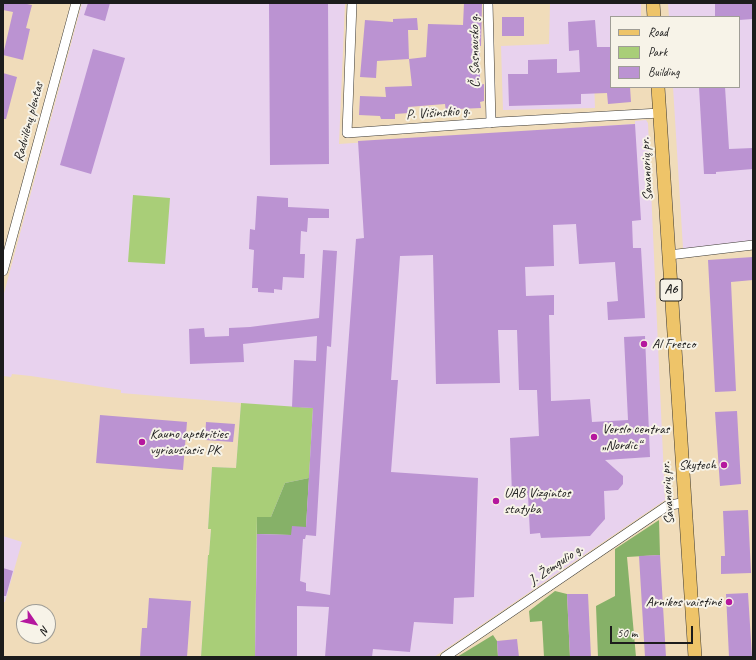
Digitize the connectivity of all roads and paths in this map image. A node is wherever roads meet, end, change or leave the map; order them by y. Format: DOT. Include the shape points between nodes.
graph roads {
  1 [pos="76,3"];
  2 [pos="352,3"];
  3 [pos="488,3"];
  4 [pos="653,3"];
  5 [pos="654,16"];
  6 [pos="658,88"];
  7 [pos="660,113"];
  8 [pos="491,123"];
  9 [pos="753,245"];
  10 [pos="669,255"];
  11 [pos="3,271"];
  12 [pos="685,502"];
  13 [pos="445,657"];
  14 [pos="695,657"];
  1 -- 11 [label="street, Radvilėnų plentas"];
  2 -- 8 [label="street, P. Višinskio g." via="347,133"];
  3 -- 8 [label="street, Č. Sasnausko g."];
  4 -- 5 [label="main road"];
  6 -- 7 [label="main road, Savanorių pr. / A6"];
  7 -- 8 [label="street, P. Višinskio g."];
  7 -- 10 [label="main road, Savanorių pr. / A6"];
  9 -- 10 [label="street"];
  10 -- 12 [label="main road, Savanorių pr. / A6"];
  12 -- 13 [label="street, J. Žemgulio g." via="667,506"];
  12 -- 14 [label="main road, Savanorių pr. / A6"];
}
